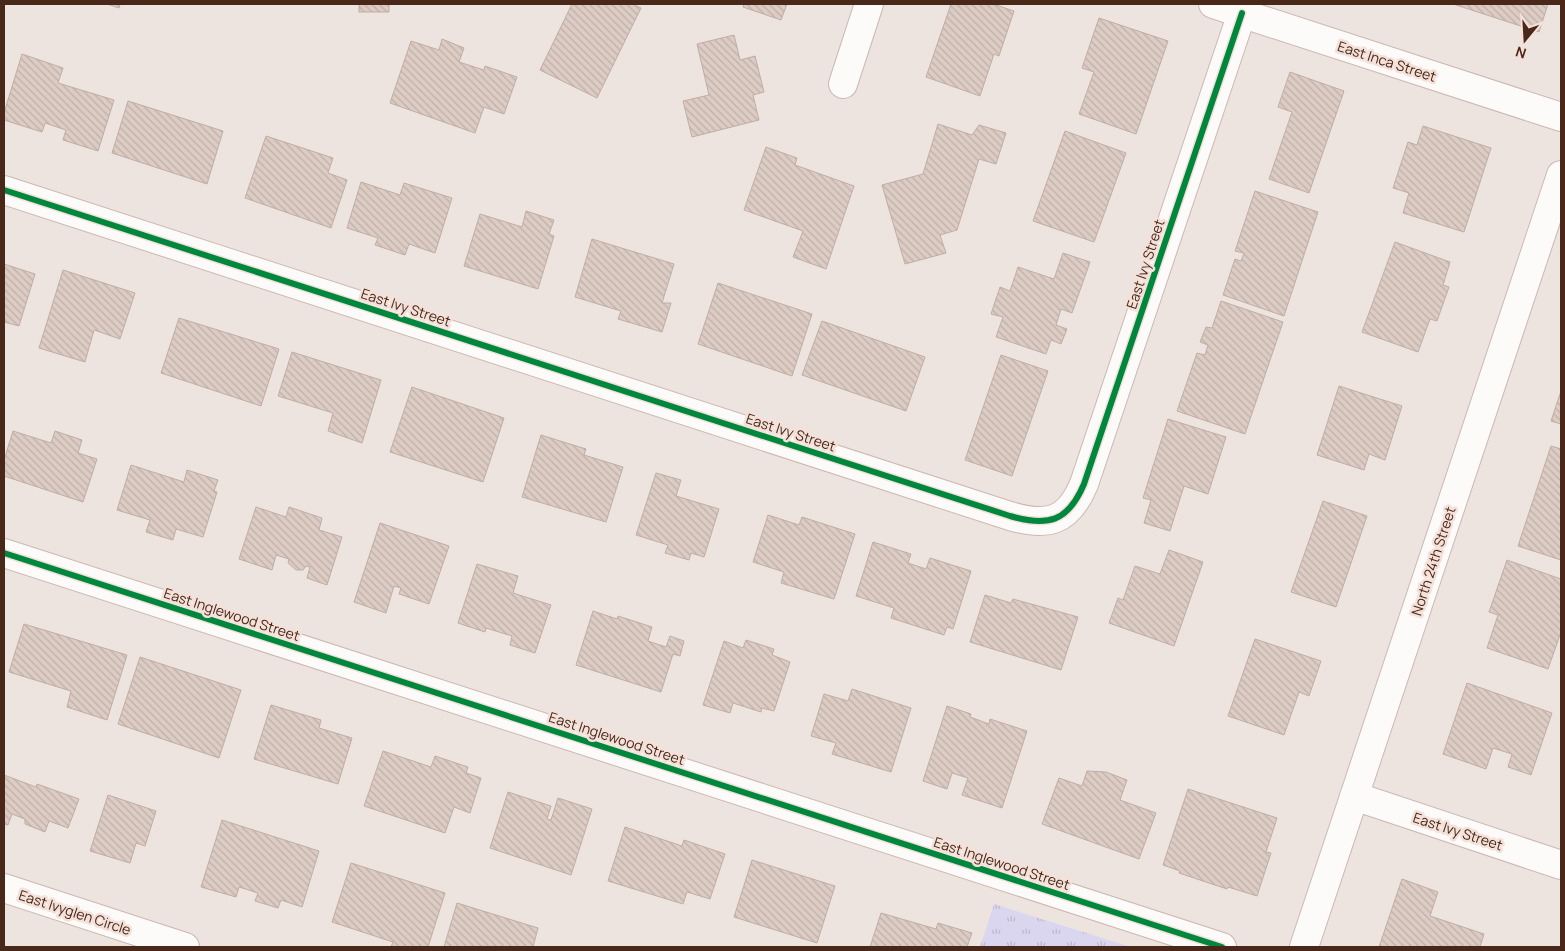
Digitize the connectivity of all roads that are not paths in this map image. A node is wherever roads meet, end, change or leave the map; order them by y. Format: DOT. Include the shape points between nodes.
graph roads {
  1 [pos="869,4"];
  2 [pos="1213,4"];
  3 [pos="1242,13"];
  4 [pos="843,84"];
  5 [pos="1561,117"];
  6 [pos="1561,176"];
  7 [pos="4,190"];
  8 [pos="4,553"];
  9 [pos="1354,796"];
  10 [pos="1561,865"];
  11 [pos="4,888"];
  12 [pos="144,941"];
  13 [pos="185,947"];
  14 [pos="1222,947"];
  15 [pos="1304,947"];
  1 -- 4 [label="street"];
  2 -- 3 [label="street, East Inca Street"];
  3 -- 5 [label="street, East Inca Street"];
  3 -- 7 [label="street, East Ivy Street" via="1084,484 1068,511 1055,520 1033,521 1010,516"];
  6 -- 9 [label="street, North 24th Street"];
  8 -- 14 [label="street, East Inglewood Street"];
  9 -- 10 [label="street, East Ivy Street"];
  9 -- 15 [label="street, North 24th Street"];
  11 -- 12 [label="street, East Ivyglen Circle"];
  12 -- 13 [label="street, East Ivyglen Circle"];
}
